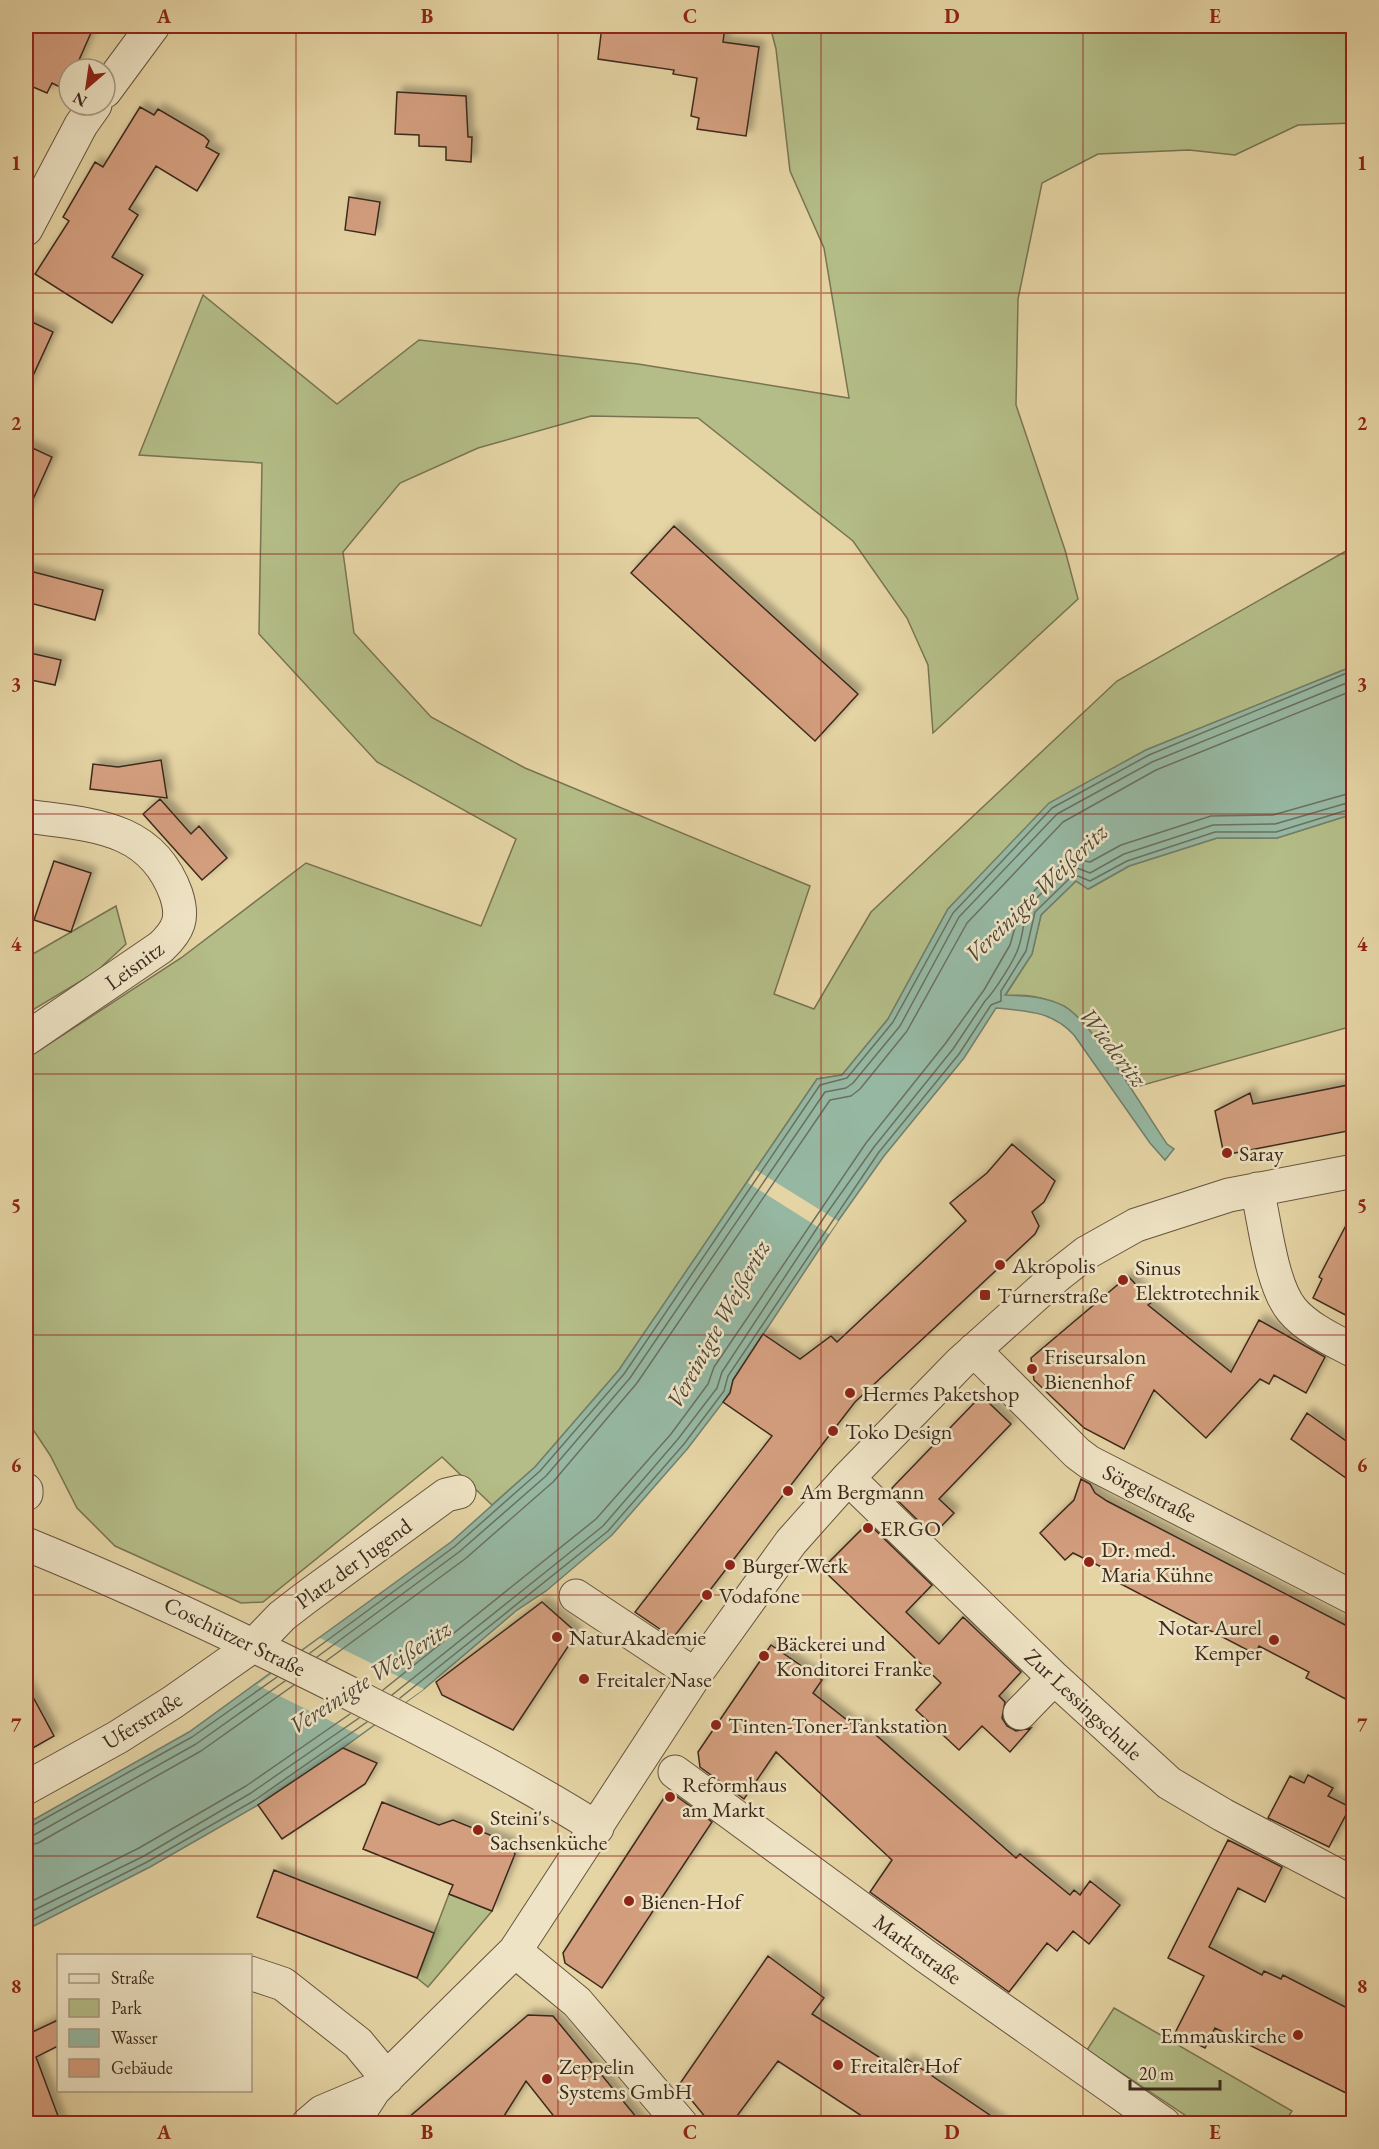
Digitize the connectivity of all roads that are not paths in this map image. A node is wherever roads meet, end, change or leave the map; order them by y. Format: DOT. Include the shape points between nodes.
graph roads {
  1 [pos="138,31"];
  2 [pos="117,69"];
  3 [pos="87,117"];
  4 [pos="26,229"];
  5 [pos="26,816"];
  6 [pos="26,1039"];
  7 [pos="1353,1171"];
  8 [pos="1260,1203"];
  9 [pos="974,1350"];
  10 [pos="1353,1351"];
  11 [pos="848,1478"];
  12 [pos="459,1492"];
  13 [pos="26,1544"];
  14 [pos="576,1596"];
  15 [pos="1353,1598"];
  16 [pos="254,1645"];
  17 [pos="695,1675"];
  18 [pos="1054,1678"];
  19 [pos="1020,1713"];
  20 [pos="675,1772"];
  21 [pos="26,1788"];
  22 [pos="597,1828"];
  23 [pos="1353,1884"];
  24 [pos="515,1951"];
  25 [pos="252,1974"];
  26 [pos="381,2084"];
  27 [pos="308,2124"];
  28 [pos="352,2124"];
  29 [pos="681,2124"];
  30 [pos="1164,2124"];
  1 -- 2 [label="street"];
  3 -- 4 [label="street"];
  5 -- 6 [label="street, Leisnitz" via="104,827 135,839 171,881 180,907 177,932 161,947"];
  7 -- 8 [label="street"];
  8 -- 9 [label="street" via="1189,1205 1116,1235 1058,1275"];
  8 -- 10 [label="street" via="1274,1272 1291,1309 1319,1332"];
  9 -- 11 [label="street"];
  9 -- 15 [label="street, Sörgelstraße" via="1089,1462"];
  11 -- 17 [label="street" via="775,1562"];
  11 -- 18 [label="street, Zur Lessingschule"];
  12 -- 16 [label="street, Platz der Jugend" via="446,1495 304,1599"];
  13 -- 16 [label="street, Coschützer Straße" via="151,1596"];
  14 -- 17 [label="street"];
  16 -- 21 [label="street, Uferstraße" via="118,1737"];
  16 -- 22 [label="street, Coschützer Straße" via="542,1793"];
  17 -- 22 [label="street"];
  18 -- 19 [label="street"];
  18 -- 23 [label="street, Zur Lessingschule" via="1178,1791"];
  20 -- 30 [label="street, Marktstraße"];
  22 -- 24 [label="street"];
  24 -- 26 [label="street"];
  24 -- 29 [label="street" via="577,2002"];
  25 -- 26 [label="street" via="283,1984 358,2043"];
  26 -- 27 [label="street" via="322,2112"];
  26 -- 28 [label="street"];
}
